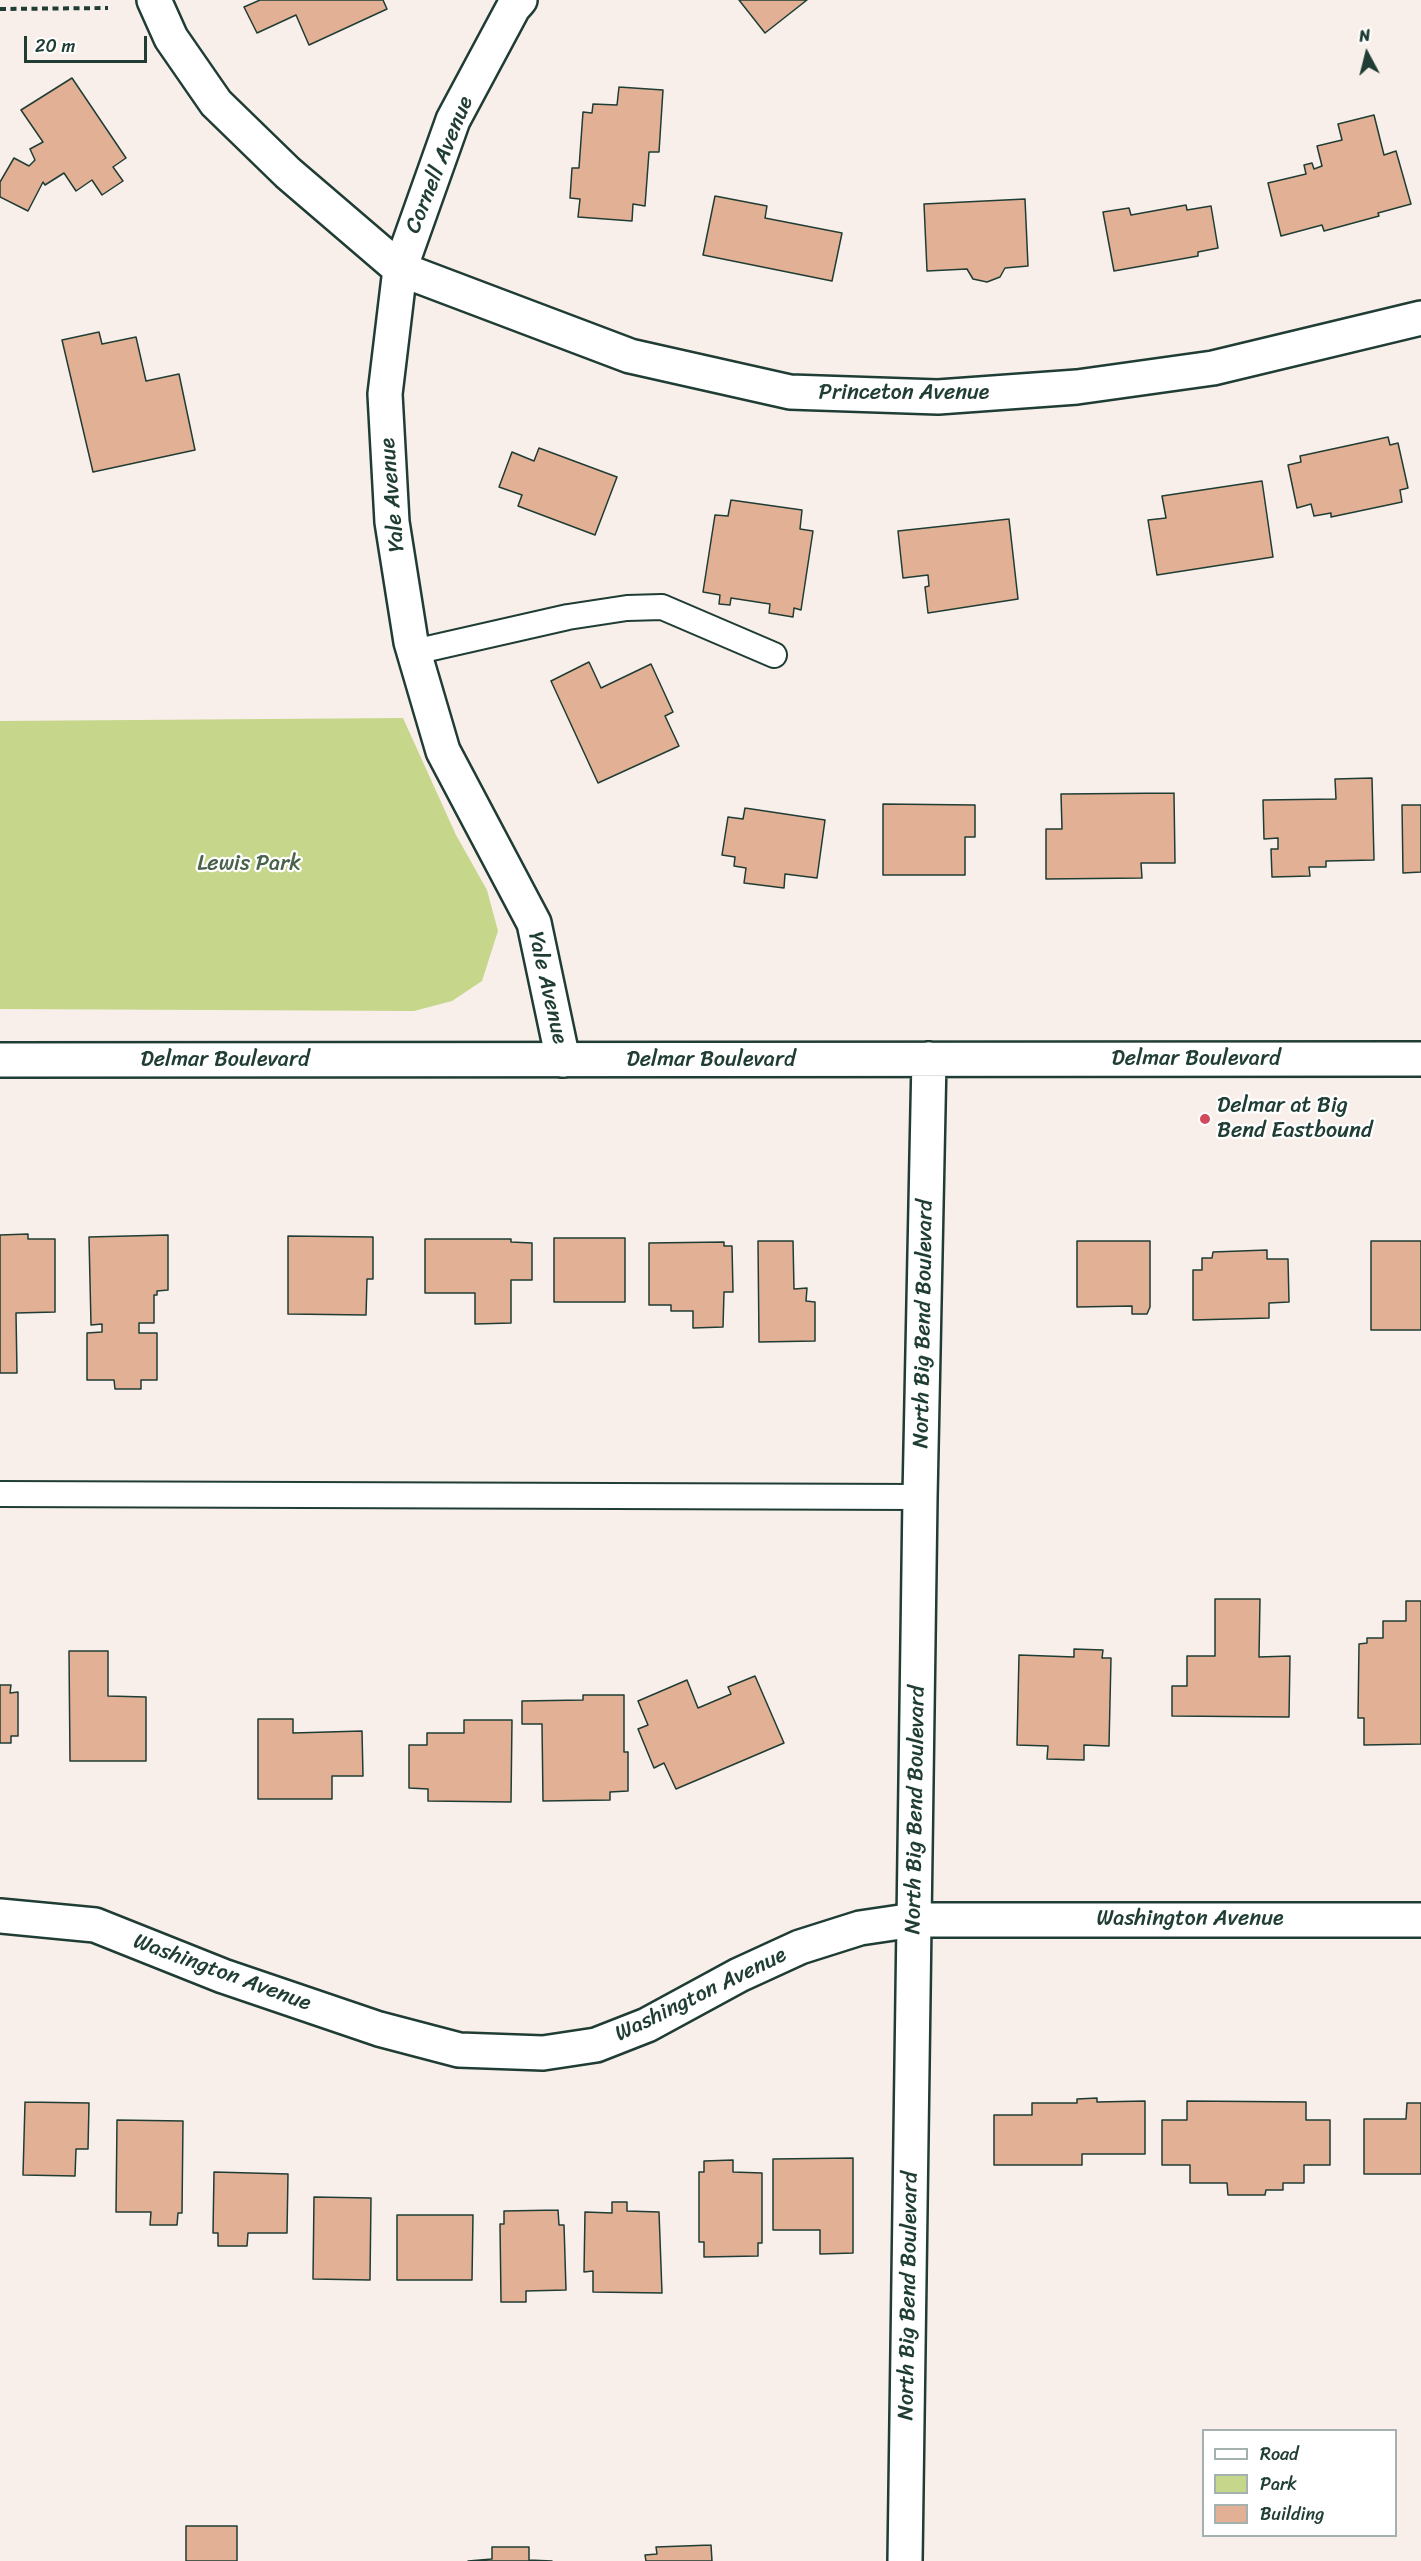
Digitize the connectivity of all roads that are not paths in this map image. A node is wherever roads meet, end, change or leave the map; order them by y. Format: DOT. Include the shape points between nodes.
graph roads {
  1 [pos="154,0"];
  2 [pos="520,0"];
  3 [pos="400,269"];
  4 [pos="1421,318"];
  5 [pos="414,652"];
  6 [pos="774,655"];
  7 [pos="929,1059"];
  8 [pos="1421,1059"];
  9 [pos="0,1060"];
  10 [pos="563,1060"];
  11 [pos="0,1494"];
  12 [pos="920,1497"];
  13 [pos="0,1916"];
  14 [pos="914,1920"];
  15 [pos="1421,1920"];
  16 [pos="906,2561"];
  1 -- 3 [label="street" via="171,38 216,103 288,173"];
  2 -- 3 [label="street, Cornell Avenue" via="453,120"];
  3 -- 4 [label="street, Princeton Avenue" via="630,356 790,392 938,397 1077,387 1213,368"];
  3 -- 5 [label="street, Yale Avenue" via="386,394 392,522"];
  5 -- 6 [label="lane" via="568,617 627,608 662,608"];
  5 -- 10 [label="street, Yale Avenue" via="443,751 534,923"];
  7 -- 8 [label="street, Delmar Boulevard"];
  7 -- 10 [label="street, Delmar Boulevard"];
  7 -- 12 [label="street, North Big Bend Boulevard"];
  9 -- 10 [label="street, Delmar Boulevard"];
  11 -- 12 [label="lane"];
  12 -- 14 [label="street, North Big Bend Boulevard"];
  13 -- 14 [label="street, Washington Avenue" via="95,1925 223,1976 379,2029 459,2050 543,2053 596,2045 647,2025 800,1947 860,1928"];
  14 -- 15 [label="street, Washington Avenue"];
  14 -- 16 [label="street, North Big Bend Boulevard"];
}
